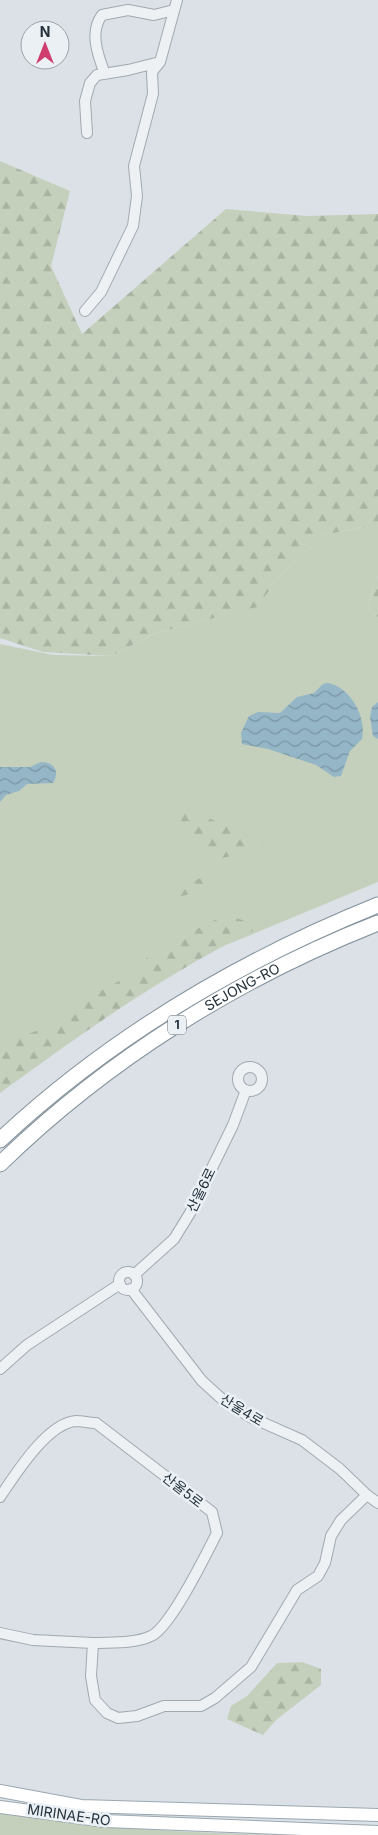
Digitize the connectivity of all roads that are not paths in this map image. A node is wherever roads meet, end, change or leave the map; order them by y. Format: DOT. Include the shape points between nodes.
graph roads {
  1 [pos="176,5"];
  2 [pos="160,62"];
  3 [pos="105,74"];
  4 [pos="86,133"];
  5 [pos="85,311"];
  6 [pos="378,905"];
  7 [pos="378,923"];
  8 [pos="246,1090"];
  9 [pos="0,1139"];
  10 [pos="25,1140"];
  11 [pos="0,1164"];
  12 [pos="0,1168"];
  13 [pos="134,1276"];
  14 [pos="120,1284"];
  15 [pos="131,1289"];
  16 [pos="0,1369"];
  17 [pos="367,1496"];
  18 [pos="0,1497"];
  19 [pos="378,1503"];
  20 [pos="0,1633"];
  21 [pos="94,1643"];
  22 [pos="0,1791"];
  23 [pos="0,1807"];
  24 [pos="378,1814"];
  25 [pos="378,1832"];
  1 -- 2 [label="street"];
  1 -- 3 [label="street" via="154,15 128,10 102,15 97,21 96,45"];
  2 -- 3 [label="street"];
  2 -- 5 [label="street" via="152,72 153,94 134,166 137,196 132,226 101,292"];
  3 -- 4 [label="street" via="97,75 90,83 85,101"];
  6 -- 9 [label="highway, SEJONG-RO / 1" via="262,956 196,992 74,1076"];
  7 -- 10 [label="highway, SEJONG-RO / 1" via="331,941 208,1005 143,1046"];
  8 -- 13 [label="street, 산울6로" via="190,1213 174,1239"];
  10 -- 11 [label="highway, SEJONG-RO / 1"];
  10 -- 12 [label="highway"];
  13 -- 14 [label="street" via="128,1272 122,1274"];
  13 -- 15 [label="street" via="136,1283"];
  14 -- 15 [label="street"];
  14 -- 16 [label="street" via="26,1345"];
  15 -- 17 [label="street, 산울4로" via="202,1382 250,1417 302,1440 340,1469"];
  17 -- 19 [label="street, 산울4로"];
  17 -- 21 [label="street" via="341,1520 331,1536 325,1563 318,1576 297,1590 251,1666 201,1706 164,1706 137,1716 118,1718 107,1713 95,1700 91,1676"];
  18 -- 21 [label="street, 산울5로" via="25,1460 54,1431 75,1421 96,1423 212,1512 217,1533 172,1614 153,1636"];
  20 -- 21 [label="street, 산울5로" via="33,1640"];
  22 -- 24 [label="main road, MIRINAE-RO" via="81,1806"];
  23 -- 25 [label="main road, MIRINAE-RO" via="105,1821"];
}
